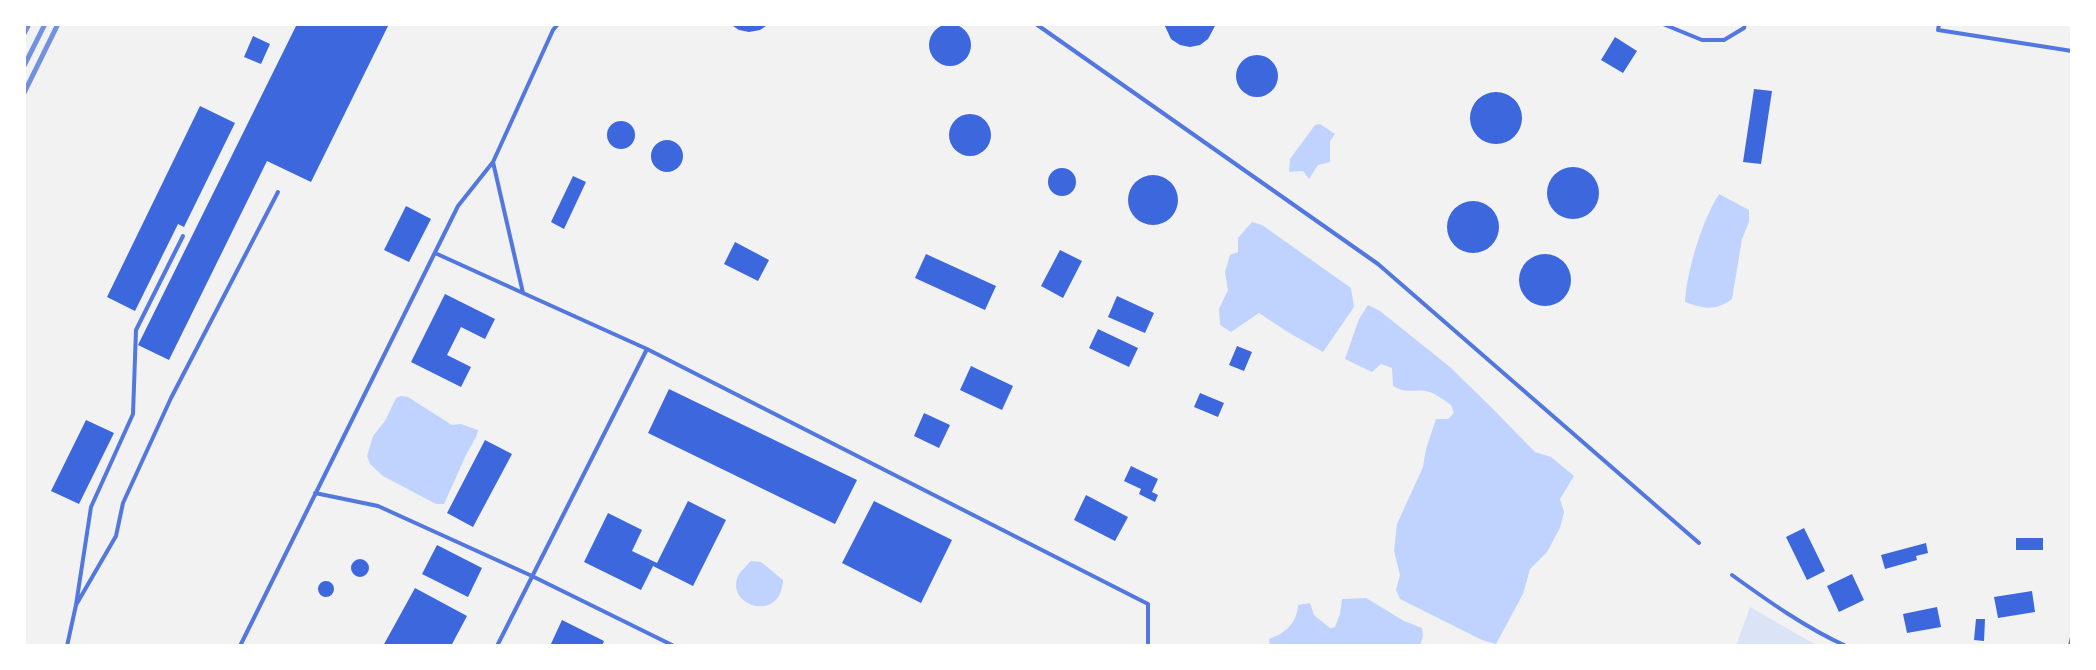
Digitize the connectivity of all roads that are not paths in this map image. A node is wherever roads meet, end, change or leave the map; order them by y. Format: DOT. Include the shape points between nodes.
graph roads {
  1 [pos="558,24"];
  2 [pos="1036,24"];
  3 [pos="1663,24"];
  4 [pos="1745,24"];
  5 [pos="1939,24"];
  6 [pos="2072,51"];
  7 [pos="493,162"];
  8 [pos="278,192"];
  9 [pos="183,236"];
  10 [pos="435,253"];
  11 [pos="523,293"];
  12 [pos="647,349"];
  13 [pos="315,493"];
  14 [pos="1699,543"];
  15 [pos="1732,575"];
  16 [pos="532,576"];
  17 [pos="76,605"];
  18 [pos="2072,637"];
  19 [pos="67,646"];
  20 [pos="240,646"];
  21 [pos="497,646"];
  22 [pos="674,646"];
  23 [pos="1148,646"];
  24 [pos="1846,646"];
  25 [pos="2070,646"];
  1 -- 7 [label="lane"];
  2 -- 14 [label="lane" via="1378,264"];
  3 -- 4 [label="lane" via="1702,40 1724,40"];
  5 -- 6 [label="lane" via="1938,30"];
  7 -- 10 [label="lane" via="458,206"];
  7 -- 11 [label="lane"];
  8 -- 17 [label="lane" via="171,398 123,503 116,536"];
  9 -- 17 [label="lane" via="136,330 133,414 91,507"];
  10 -- 11 [label="lane"];
  10 -- 13 [label="lane"];
  11 -- 12 [label="lane"];
  12 -- 16 [label="lane"];
  12 -- 23 [label="lane" via="1148,604"];
  13 -- 16 [label="lane" via="378,506"];
  13 -- 20 [label="lane"];
  15 -- 24 [label="lane"];
  16 -- 21 [label="lane"];
  16 -- 22 [label="lane"];
  17 -- 19 [label="lane"];
  18 -- 25 [label="lane"];
}
